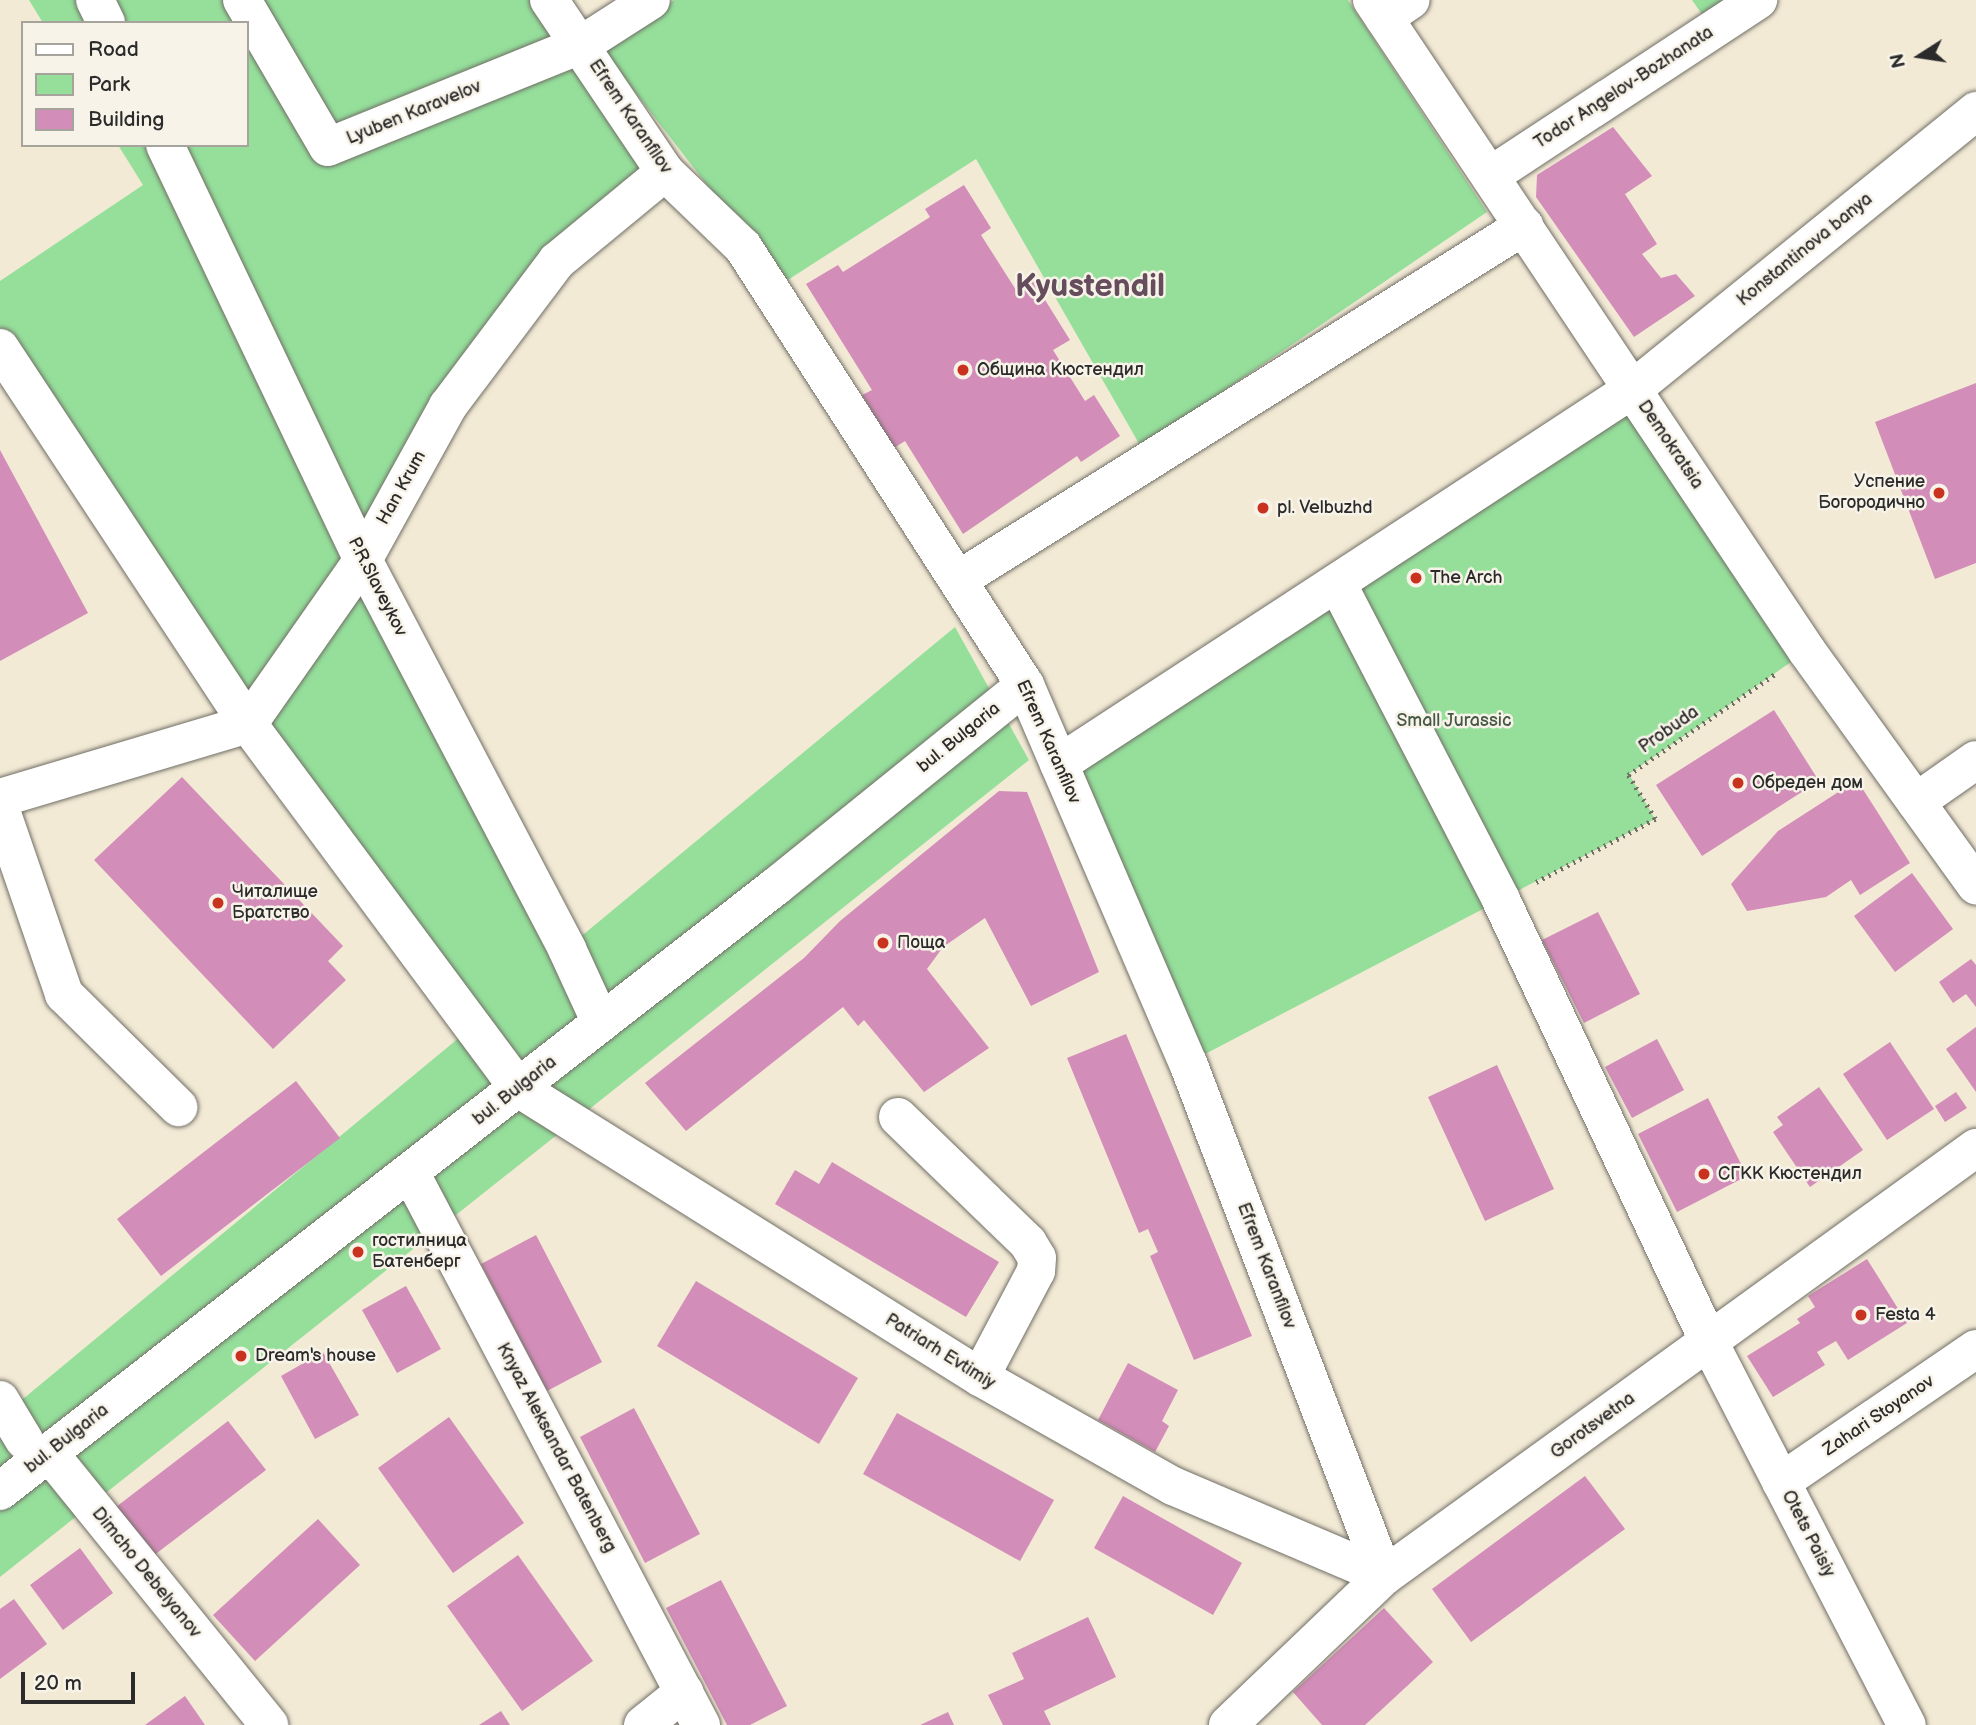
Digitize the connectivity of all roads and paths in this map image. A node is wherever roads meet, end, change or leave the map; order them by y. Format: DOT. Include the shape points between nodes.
graph roads {
  1 [pos="96,0"];
  2 [pos="242,0"];
  3 [pos="549,0"];
  4 [pos="651,0"];
  5 [pos="1758,0"];
  6 [pos="1389,6"];
  7 [pos="105,21"];
  8 [pos="581,46"];
  9 [pos="1976,111"];
  10 [pos="166,147"];
  11 [pos="665,172"];
  12 [pos="1490,176"];
  13 [pos="1524,226"];
  14 [pos="0,348"];
  15 [pos="1633,389"];
  16 [pos="363,560"];
  17 [pos="958,580"];
  18 [pos="1337,583"];
  19 [pos="1807,651"];
  20 [pos="1025,685"];
  21 [pos="248,724"];
  22 [pos="1976,760"];
  23 [pos="1059,764"];
  24 [pos="0,798"];
  25 [pos="1916,802"];
  26 [pos="0,808"];
  27 [pos="1976,885"];
  28 [pos="1501,900"];
  29 [pos="601,1023"];
  30 [pos="519,1088"];
  31 [pos="178,1107"];
  32 [pos="898,1117"];
  33 [pos="1976,1148"];
  34 [pos="410,1172"];
  35 [pos="1709,1342"];
  36 [pos="1976,1349"];
  37 [pos="980,1377"];
  38 [pos="0,1400"];
  39 [pos="36,1446"];
  40 [pos="1782,1482"];
  41 [pos="0,1491"];
  42 [pos="1384,1576"];
  43 [pos="692,1709"];
  44 [pos="270,1725"];
  45 [pos="643,1725"];
  46 [pos="1228,1725"];
  47 [pos="1907,1725"];
  1 -- 7 [label="street"];
  2 -- 8 [label="street, Lyuben Karavelov" via="328,147"];
  3 -- 8 [label="street, Efrem Karanfilov"];
  4 -- 8 [label="street, Lyuben Karavelov"];
  5 -- 12 [label="street, Todor Angelov-Bozhanata"];
  6 -- 12 [label="street, Demokratsia"];
  8 -- 11 [label="street, Efrem Karanfilov"];
  9 -- 15 [label="street, Konstantinova banya"];
  10 -- 16 [label="street, P.R.Slaveykov"];
  11 -- 16 [label="street, Han Krum" via="558,261 448,406"];
  11 -- 17 [label="street, Efrem Karanfilov" via="743,247"];
  12 -- 13 [label="street, Demokratsia"];
  13 -- 15 [label="street, Demokratsia"];
  13 -- 17 [label="street"];
  14 -- 21 [label="street"];
  15 -- 18 [label="street, Konstantinova banya"];
  15 -- 19 [label="street, Demokratsia"];
  16 -- 21 [label="street, Han Krum"];
  16 -- 29 [label="street, P.R.Slaveykov" via="567,949"];
  17 -- 20 [label="street, Efrem Karanfilov"];
  18 -- 23 [label="street, Konstantinova banya"];
  18 -- 28 [label="street, Otets Paisiy"];
  19 -- 25 [label="street, Demokratsia"];
  19 -- 28 [label="path, Probuda" via="1628,775 1656,820"];
  20 -- 23 [label="street, Efrem Karanfilov"];
  20 -- 29 [label="street, bul. Bulgaria"];
  21 -- 24 [label="street"];
  21 -- 30 [label="street"];
  22 -- 25 [label="street"];
  23 -- 42 [label="street, Efrem Karanfilov" via="1188,1063"];
  25 -- 27 [label="street, Demokratsia"];
  26 -- 31 [label="street" via="64,994"];
  28 -- 35 [label="street, Otets Paisiy"];
  29 -- 30 [label="street, bul. Bulgaria"];
  30 -- 34 [label="street, bul. Bulgaria"];
  30 -- 37 [label="street, Patriarh Evtimiy"];
  32 -- 37 [label="street" via="1028,1243 1037,1258 1036,1271"];
  33 -- 35 [label="street, Gorotsvetna"];
  34 -- 39 [label="street, bul. Bulgaria"];
  34 -- 43 [label="street, Knyaz Aleksandar Batenberg"];
  35 -- 40 [label="street, Otets Paisiy"];
  35 -- 42 [label="street, Gorotsvetna"];
  36 -- 40 [label="street, Zahari Stoyanov"];
  37 -- 42 [label="street, Patriarh Evtimiy" via="1173,1486"];
  38 -- 39 [label="street, Dimcho Debelyanov"];
  39 -- 41 [label="street, bul. Bulgaria"];
  39 -- 44 [label="street, Dimcho Debelyanov" via="103,1520"];
  40 -- 47 [label="street, Otets Paisiy"];
  42 -- 46 [label="street, Gorotsvetna"];
  43 -- 45 [label="street"];
}
